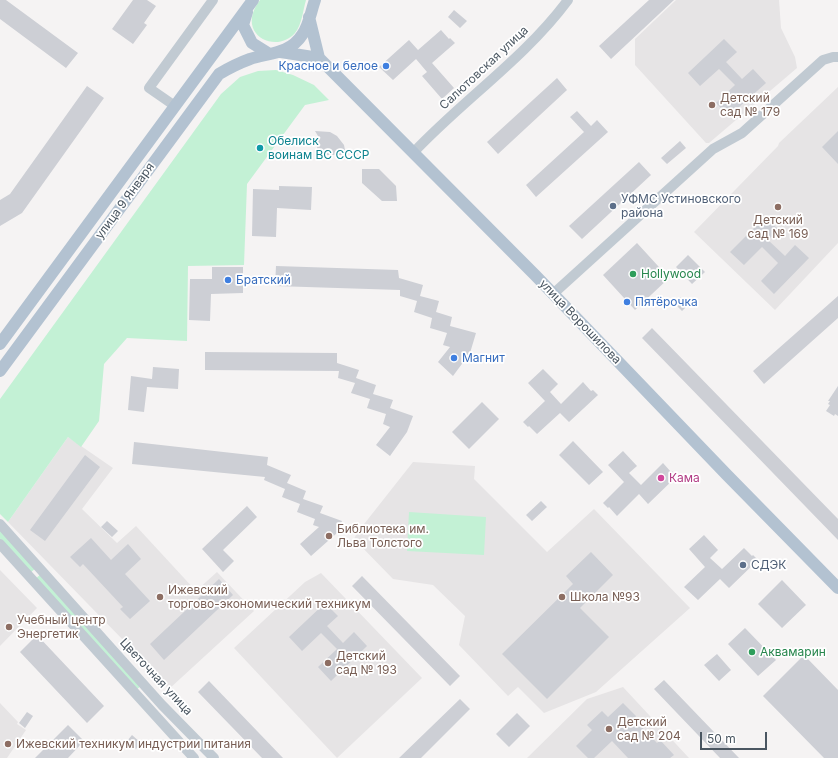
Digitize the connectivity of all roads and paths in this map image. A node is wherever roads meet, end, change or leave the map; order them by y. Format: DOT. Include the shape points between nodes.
graph roads {
  1 [pos="213,0"];
  2 [pos="314,0"];
  3 [pos="568,0"];
  4 [pos="250,3"];
  5 [pos="309,17"];
  6 [pos="281,52"];
  7 [pos="268,54"];
  8 [pos="838,57"];
  9 [pos="319,58"];
  10 [pos="175,106"];
  11 [pos="414,152"];
  12 [pos="553,294"];
  13 [pos="0,344"];
  14 [pos="0,371"];
  15 [pos="0,524"];
  16 [pos="0,544"];
  17 [pos="40,568"];
  18 [pos="30,578"];
  19 [pos="838,588"];
  20 [pos="162,705"];
  21 [pos="152,714"];
  22 [pos="194,758"];
  23 [pos="214,758"];
  1 -- 10 [label="street" via="149,88"];
  2 -- 5 [label="main road"];
  3 -- 11 [label="street, Салютовская улица" via="534,40 430,134"];
  4 -- 7 [label="main road" via="243,25 252,43"];
  4 -- 10 [label="main road, улица 9 Января"];
  5 -- 6 [label="main road" via="302,35 293,45"];
  5 -- 9 [label="main road"];
  6 -- 7 [label="main road, улица 9 Января"];
  6 -- 9 [label="main road"];
  7 -- 14 [label="main road, улица 9 Января" via="249,59 219,74"];
  8 -- 12 [label="street" via="823,60 742,133 713,149"];
  9 -- 11 [label="main road, улица Ворошилова"];
  10 -- 13 [label="main road, улица 9 Января"];
  11 -- 12 [label="main road, улица Ворошилова"];
  12 -- 19 [label="main road, улица Ворошилова"];
  15 -- 17 [label="street, Цветочная улица"];
  16 -- 18 [label="street"];
  17 -- 18 [label="street"];
  17 -- 20 [label="street, Цветочная улица"];
  18 -- 21 [label="street"];
  20 -- 21 [label="street"];
  20 -- 23 [label="street, Цветочная улица"];
  21 -- 22 [label="street"];
}
